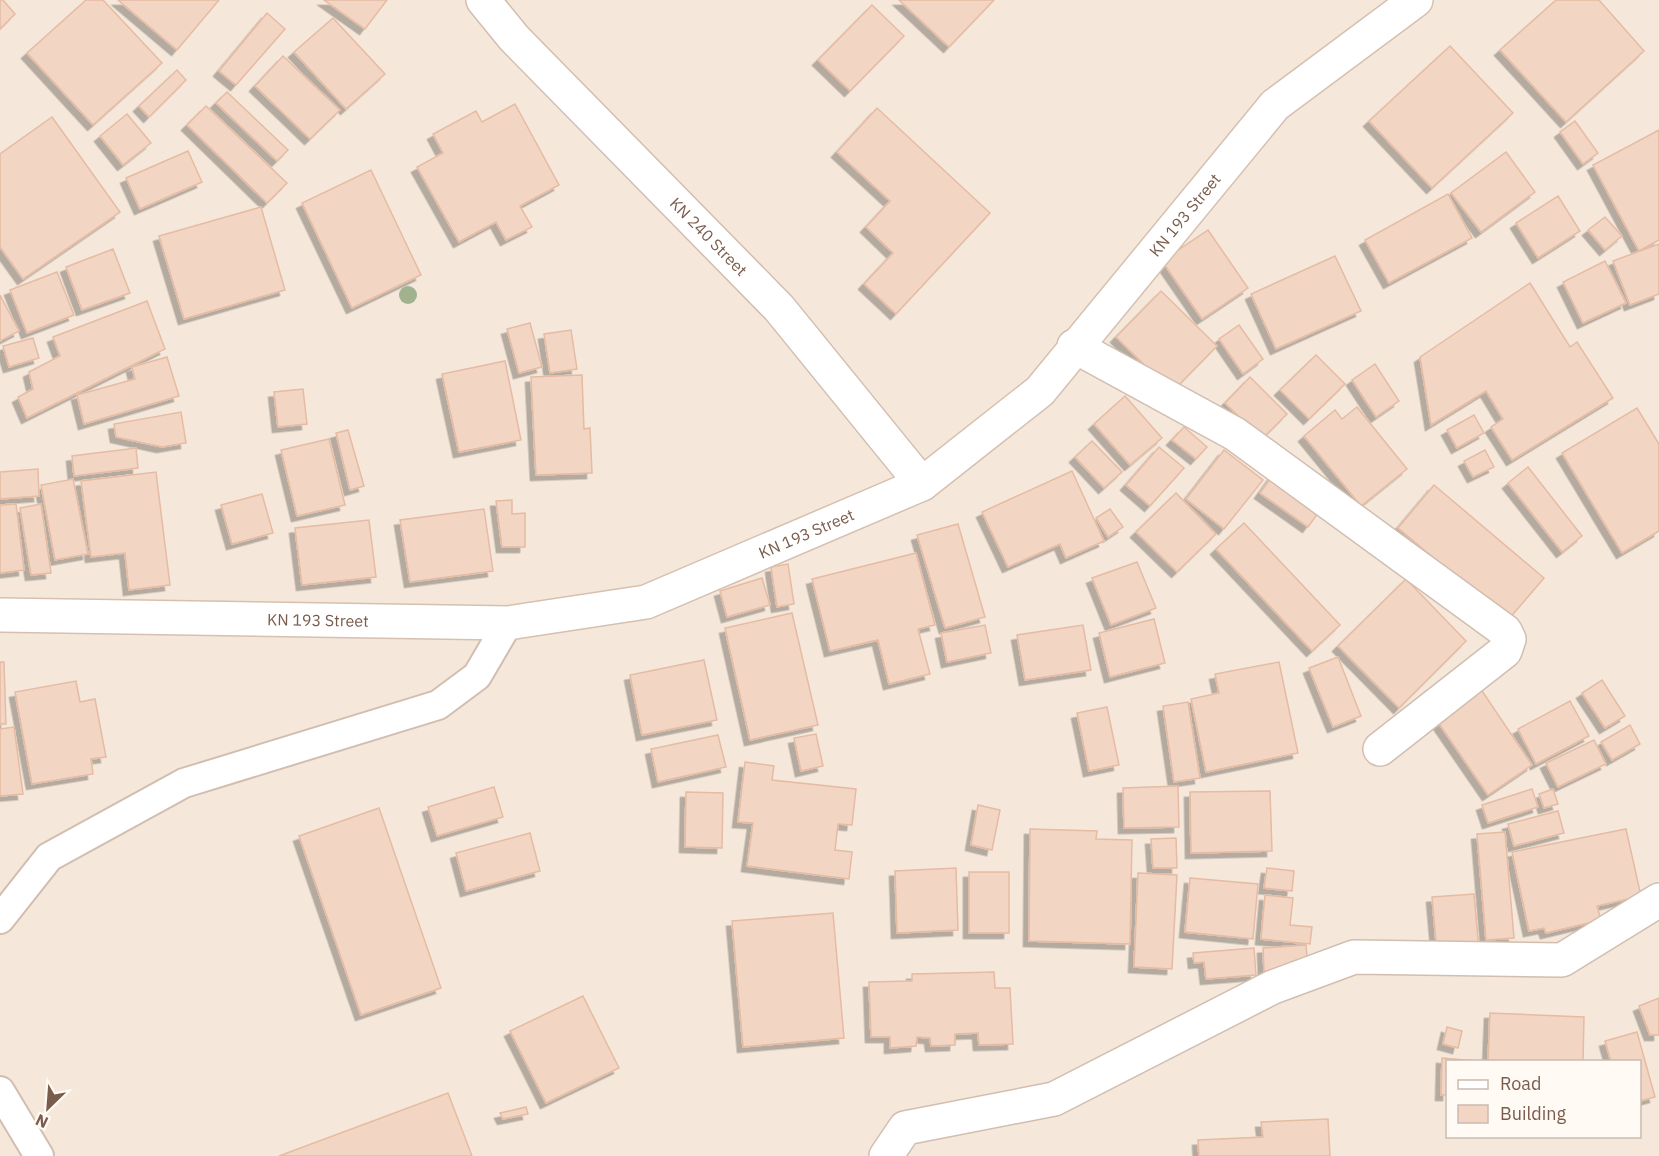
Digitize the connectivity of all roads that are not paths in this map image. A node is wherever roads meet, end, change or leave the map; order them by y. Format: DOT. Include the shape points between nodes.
graph roads {
  1 [pos="483,0"];
  2 [pos="1416,0"];
  3 [pos="1074,346"];
  4 [pos="922,484"];
  5 [pos="0,615"];
  6 [pos="508,623"];
  7 [pos="1380,749"];
  8 [pos="1659,900"];
  9 [pos="0,919"];
  10 [pos="0,1091"];
  11 [pos="39,1156"];
  12 [pos="886,1156"];
  1 -- 4 [label="street, KN 240 Street" via="514,38 778,308"];
  2 -- 3 [label="street, KN 193 Street" via="1275,105"];
  3 -- 4 [label="street, KN 193 Street" via="1040,391"];
  3 -- 7 [label="street" via="1235,434 1505,631 1509,639 1504,651"];
  4 -- 6 [label="street, KN 193 Street" via="646,602"];
  5 -- 6 [label="street, KN 193 Street"];
  6 -- 9 [label="lane" via="477,676 438,705 184,783 49,857"];
  8 -- 12 [label="street" via="1562,960 1354,957 1273,987 1054,1100 905,1128"];
  10 -- 11 [label="lane"];
}
